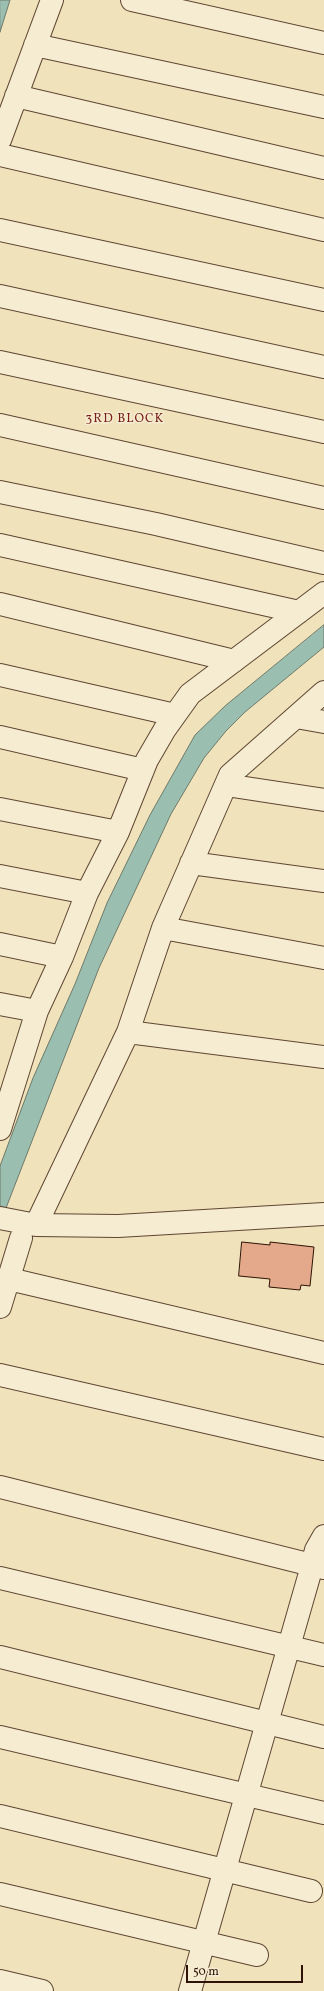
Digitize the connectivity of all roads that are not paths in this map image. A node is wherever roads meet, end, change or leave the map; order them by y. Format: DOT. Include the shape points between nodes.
graph roads {
  1 [pos="52,0"];
  2 [pos="132,0"];
  3 [pos="324,43"];
  4 [pos="35,45"];
  5 [pos="16,96"];
  6 [pos="324,107"];
  7 [pos="0,140"];
  8 [pos="0,155"];
  9 [pos="324,168"];
  10 [pos="0,230"];
  11 [pos="324,230"];
  12 [pos="0,296"];
  13 [pos="324,300"];
  14 [pos="0,362"];
  15 [pos="324,367"];
  16 [pos="0,425"];
  17 [pos="324,432"];
  18 [pos="0,492"];
  19 [pos="324,498"];
  20 [pos="0,545"];
  21 [pos="324,563"];
  22 [pos="324,593"];
  23 [pos="0,604"];
  24 [pos="299,612"];
  25 [pos="234,661"];
  26 [pos="0,675"];
  27 [pos="324,692"];
  28 [pos="175,715"];
  29 [pos="296,717"];
  30 [pos="324,722"];
  31 [pos="0,737"];
  32 [pos="143,770"];
  33 [pos="226,785"];
  34 [pos="324,800"];
  35 [pos="0,809"];
  36 [pos="118,832"];
  37 [pos="192,863"];
  38 [pos="0,876"];
  39 [pos="324,881"];
  40 [pos="87,893"];
  41 [pos="163,928"];
  42 [pos="0,944"];
  43 [pos="62,957"];
  44 [pos="324,958"];
  45 [pos="0,1004"];
  46 [pos="37,1011"];
  47 [pos="128,1032"];
  48 [pos="324,1057"];
  49 [pos="7,1084"];
  50 [pos="0,1130"];
  51 [pos="324,1214"];
  52 [pos="0,1218"];
  53 [pos="324,1229"];
  54 [pos="29,1231"];
  55 [pos="0,1233"];
  56 [pos="9,1279"];
  57 [pos="0,1307"];
  58 [pos="324,1353"];
  59 [pos="0,1374"];
  60 [pos="324,1449"];
  61 [pos="0,1487"];
  62 [pos="324,1536"];
  63 [pos="318,1567"];
  64 [pos="0,1578"];
  65 [pos="324,1655"];
  66 [pos="0,1658"];
  67 [pos="266,1723"];
  68 [pos="0,1737"];
  69 [pos="324,1737"];
  70 [pos="246,1794"];
  71 [pos="324,1813"];
  72 [pos="0,1816"];
  73 [pos="224,1870"];
  74 [pos="311,1891"];
  75 [pos="0,1894"];
  76 [pos="204,1943"];
  77 [pos="257,1955"];
  78 [pos="0,1981"];
  79 [pos="42,1991"];
  80 [pos="190,1991"];
  1 -- 4 [label="street"];
  2 -- 3 [label="street"];
  4 -- 5 [label="street"];
  4 -- 6 [label="street"];
  5 -- 7 [label="street"];
  5 -- 9 [label="street"];
  8 -- 11 [label="street"];
  10 -- 13 [label="street"];
  12 -- 15 [label="street"];
  14 -- 17 [label="street"];
  16 -- 19 [label="street"];
  18 -- 21 [label="street" via="156,524"];
  20 -- 24 [label="street"];
  22 -- 24 [label="street"];
  23 -- 25 [label="street"];
  24 -- 25 [label="street"];
  25 -- 28 [label="street" via="190,694"];
  26 -- 28 [label="street"];
  27 -- 29 [label="street"];
  28 -- 32 [label="street"];
  29 -- 30 [label="street"];
  29 -- 33 [label="street" via="230,775"];
  31 -- 32 [label="street"];
  32 -- 36 [label="street"];
  33 -- 34 [label="street"];
  33 -- 37 [label="street"];
  35 -- 36 [label="street"];
  36 -- 40 [label="street"];
  37 -- 39 [label="street"];
  37 -- 41 [label="street"];
  38 -- 40 [label="street"];
  40 -- 43 [label="street"];
  41 -- 44 [label="street"];
  41 -- 47 [label="street"];
  42 -- 43 [label="street"];
  43 -- 46 [label="street"];
  45 -- 46 [label="street"];
  46 -- 49 [label="street"];
  47 -- 48 [label="street"];
  47 -- 54 [label="street"];
  49 -- 50 [label="street"];
  51 -- 54 [label="street"];
  52 -- 54 [label="street"];
  53 -- 54 [label="street" via="118,1241 35,1240"];
  54 -- 55 [label="street"];
  54 -- 56 [label="street"];
  56 -- 57 [label="street"];
  56 -- 58 [label="street"];
  59 -- 60 [label="street"];
  61 -- 63 [label="street"];
  62 -- 63 [label="street" via="316,1550"];
  63 -- 67 [label="street"];
  64 -- 65 [label="street"];
  66 -- 67 [label="street"];
  67 -- 69 [label="street"];
  67 -- 70 [label="street"];
  68 -- 70 [label="street"];
  70 -- 71 [label="street"];
  70 -- 73 [label="street"];
  72 -- 73 [label="street"];
  73 -- 74 [label="street"];
  73 -- 76 [label="street"];
  75 -- 76 [label="street"];
  76 -- 77 [label="street"];
  76 -- 80 [label="street"];
  78 -- 79 [label="street"];
}
